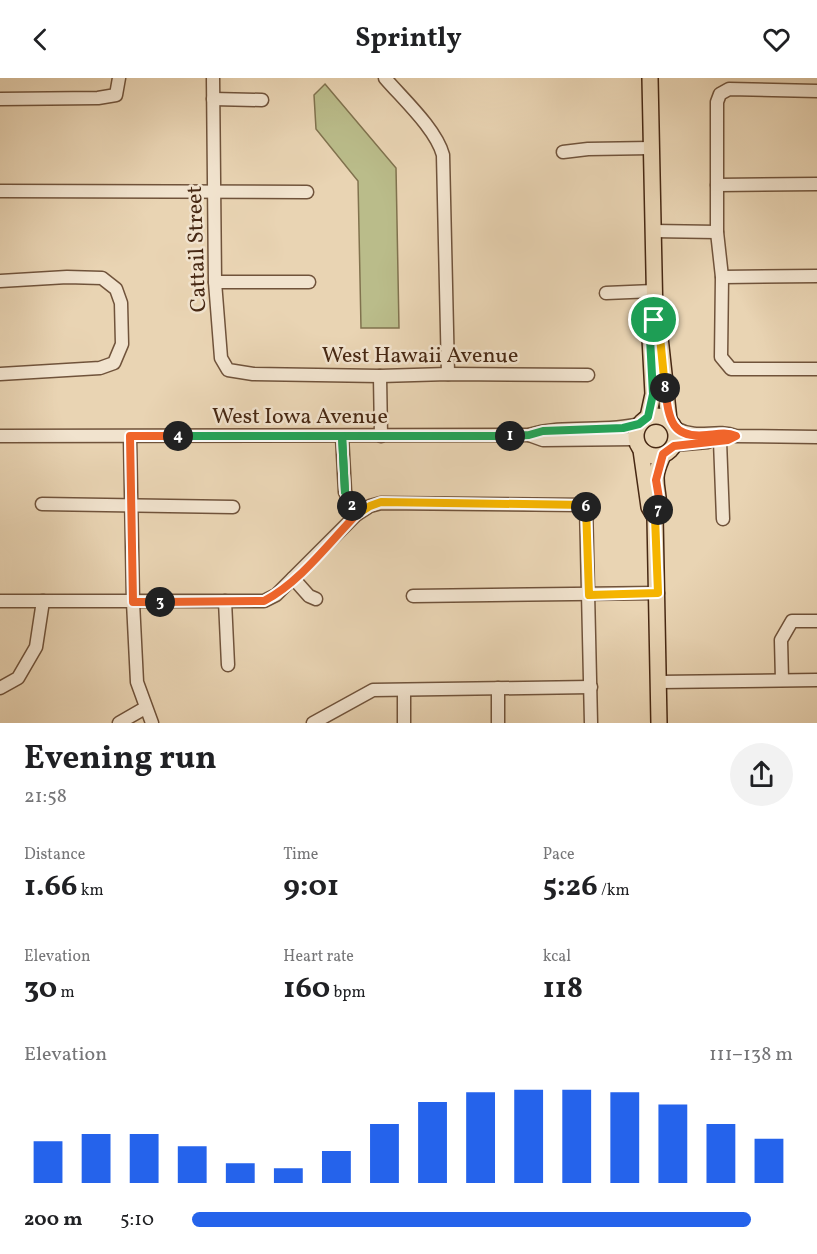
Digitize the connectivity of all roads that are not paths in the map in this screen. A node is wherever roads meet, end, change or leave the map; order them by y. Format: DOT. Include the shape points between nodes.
graph roads {
  1 [pos="119,78"];
  2 [pos="213,78"];
  3 [pos="385,78"];
  4 [pos="650,78"];
  5 [pos="817,91"];
  6 [pos="0,99"];
  7 [pos="213,99"];
  8 [pos="262,100"];
  9 [pos="651,148"];
  10 [pos="562,152"];
  11 [pos="817,184"];
  12 [pos="717,185"];
  13 [pos="213,190"];
  14 [pos="0,191"];
  15 [pos="307,192"];
  16 [pos="653,231"];
  17 [pos="717,232"];
  18 [pos="817,276"];
  19 [pos="722,277"];
  20 [pos="0,281"];
  21 [pos="215,282"];
  22 [pos="309,282"];
  23 [pos="654,291"];
  24 [pos="606,293"];
  25 [pos="654,320"];
  26 [pos="817,369"];
  27 [pos="0,374"];
  28 [pos="253,374"];
  29 [pos="448,374"];
  30 [pos="588,375"];
  31 [pos="380,376"];
  32 [pos="672,424"];
  33 [pos="641,432"];
  34 [pos="0,436"];
  35 [pos="130,436"];
  36 [pos="342,436"];
  37 [pos="381,436"];
  38 [pos="736,436"];
  39 [pos="817,437"];
  40 [pos="720,441"];
  41 [pos="669,450"];
  42 [pos="42,504"];
  43 [pos="131,506"];
  44 [pos="233,507"];
  45 [pos="356,515"];
  46 [pos="655,517"];
  47 [pos="723,519"];
  48 [pos="293,578"];
  49 [pos="658,593"];
  50 [pos="589,595"];
  51 [pos="413,596"];
  52 [pos="316,599"];
  53 [pos="0,601"];
  54 [pos="43,601"];
  55 [pos="133,602"];
  56 [pos="225,602"];
  57 [pos="817,621"];
  58 [pos="228,664"];
  59 [pos="782,680"];
  60 [pos="817,680"];
  61 [pos="659,682"];
  62 [pos="591,687"];
  63 [pos="0,688"];
  64 [pos="498,688"];
  65 [pos="404,690"];
  66 [pos="145,708"];
  67 [pos="119,723"];
  68 [pos="152,723"];
  69 [pos="313,723"];
  70 [pos="404,723"];
  71 [pos="498,723"];
  72 [pos="591,723"];
  73 [pos="659,723"];
  1 -- 6 [label="street" via="116,95"];
  2 -- 7 [label="street, Cattail Street"];
  3 -- 29 [label="street" via="430,132 443,155"];
  4 -- 9 [label="main road"];
  5 -- 12 [label="street" via="729,89 720,94"];
  7 -- 8 [label="street"];
  7 -- 13 [label="street, Cattail Street"];
  9 -- 10 [label="street"];
  9 -- 16 [label="main road"];
  11 -- 12 [label="street"];
  12 -- 17 [label="street"];
  13 -- 14 [label="street"];
  13 -- 15 [label="street"];
  13 -- 21 [label="street, Cattail Street"];
  16 -- 17 [label="street"];
  16 -- 23 [label="main road"];
  17 -- 19 [label="street"];
  18 -- 19 [label="street"];
  19 -- 26 [label="street" via="720,357 731,369"];
  20 -- 27 [label="street" via="102,278 116,289 121,303 122,344 114,363 99,368"];
  21 -- 22 [label="street"];
  21 -- 28 [label="street, Cattail Street" via="221,358 228,370"];
  23 -- 24 [label="street"];
  23 -- 25 [label="main road"];
  25 -- 32 [label="main road" via="660,337"];
  25 -- 33 [label="main road" via="650,338 653,394"];
  28 -- 31 [label="street, West Hawaii Avenue"];
  29 -- 30 [label="street, West Hawaii Avenue"];
  29 -- 31 [label="street, West Hawaii Avenue"];
  31 -- 37 [label="street"];
  32 -- 33 [label="main road" via="656,415"];
  32 -- 38 [label="street" via="687,434"];
  32 -- 41 [label="main road" via="676,439"];
  33 -- 37 [label="street, West Iowa Avenue" via="623,428 529,435"];
  33 -- 41 [label="main road" via="650,455"];
  33 -- 46 [label="main road" via="649,507"];
  34 -- 35 [label="street, West Iowa Avenue"];
  35 -- 36 [label="street, West Iowa Avenue"];
  35 -- 43 [label="street"];
  36 -- 37 [label="street, West Iowa Avenue"];
  36 -- 45 [label="street" via="345,492"];
  38 -- 39 [label="street"];
  38 -- 40 [label="street"];
  40 -- 41 [label="street"];
  40 -- 47 [label="street"];
  41 -- 46 [label="main road" via="657,470 660,504"];
  42 -- 43 [label="street"];
  43 -- 44 [label="street"];
  43 -- 55 [label="street"];
  45 -- 48 [label="street"];
  45 -- 50 [label="street" via="381,502 586,505"];
  46 -- 49 [label="main road"];
  48 -- 52 [label="street"];
  48 -- 56 [label="street" via="264,601"];
  49 -- 50 [label="street"];
  49 -- 61 [label="main road"];
  50 -- 51 [label="street"];
  50 -- 62 [label="street"];
  53 -- 54 [label="street"];
  54 -- 55 [label="street"];
  54 -- 63 [label="street" via="36,647 18,678"];
  55 -- 56 [label="street"];
  55 -- 66 [label="street" via="137,682"];
  56 -- 58 [label="street"];
  57 -- 59 [label="street" via="792,621 781,640"];
  59 -- 60 [label="street"];
  59 -- 61 [label="street"];
  61 -- 73 [label="main road"];
  62 -- 64 [label="street"];
  62 -- 72 [label="street"];
  64 -- 65 [label="street"];
  64 -- 71 [label="street"];
  65 -- 69 [label="street" via="374,690"];
  65 -- 70 [label="street"];
  66 -- 67 [label="street"];
  66 -- 68 [label="street"];
}
